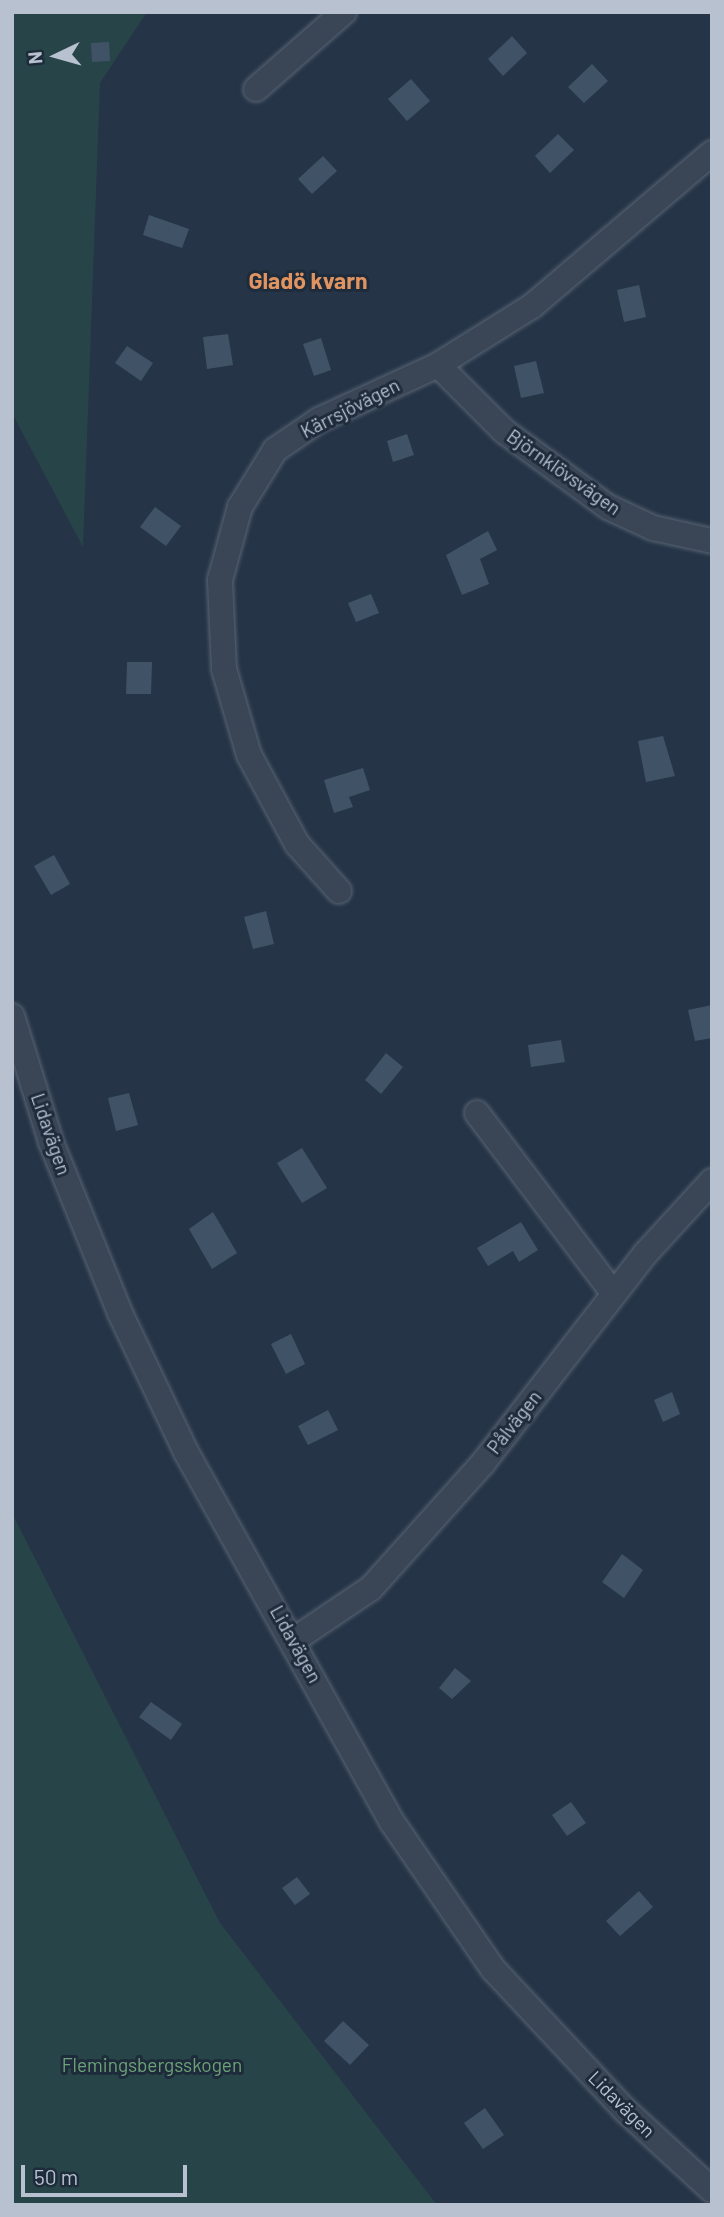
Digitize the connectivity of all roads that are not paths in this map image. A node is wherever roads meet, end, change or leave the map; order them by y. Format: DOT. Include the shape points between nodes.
graph roads {
  1 [pos="344,12"];
  2 [pos="256,89"];
  3 [pos="712,153"];
  4 [pos="438,365"];
  5 [pos="712,541"];
  6 [pos="338,891"];
  7 [pos="12,1016"];
  8 [pos="477,1113"];
  9 [pos="712,1181"];
  10 [pos="614,1294"];
  11 [pos="294,1640"];
  12 [pos="712,2190"];
  1 -- 2 [label="street"];
  3 -- 4 [label="street, Kärrsjövägen" via="532,306"];
  4 -- 5 [label="street, Björnklövsvägen" via="505,431 608,507 653,528"];
  4 -- 6 [label="street, Kärrsjövägen" via="319,420 275,450 240,507 220,580 224,669 249,755 297,844"];
  7 -- 11 [label="street, Lidavägen" via="51,1142 120,1313 186,1452"];
  8 -- 10 [label="street"];
  9 -- 10 [label="street, Pålvägen"];
  10 -- 11 [label="street, Pålvägen" via="483,1463 371,1588"];
  11 -- 12 [label="street, Lidavägen" via="392,1822 493,1969 626,2111"];
}
